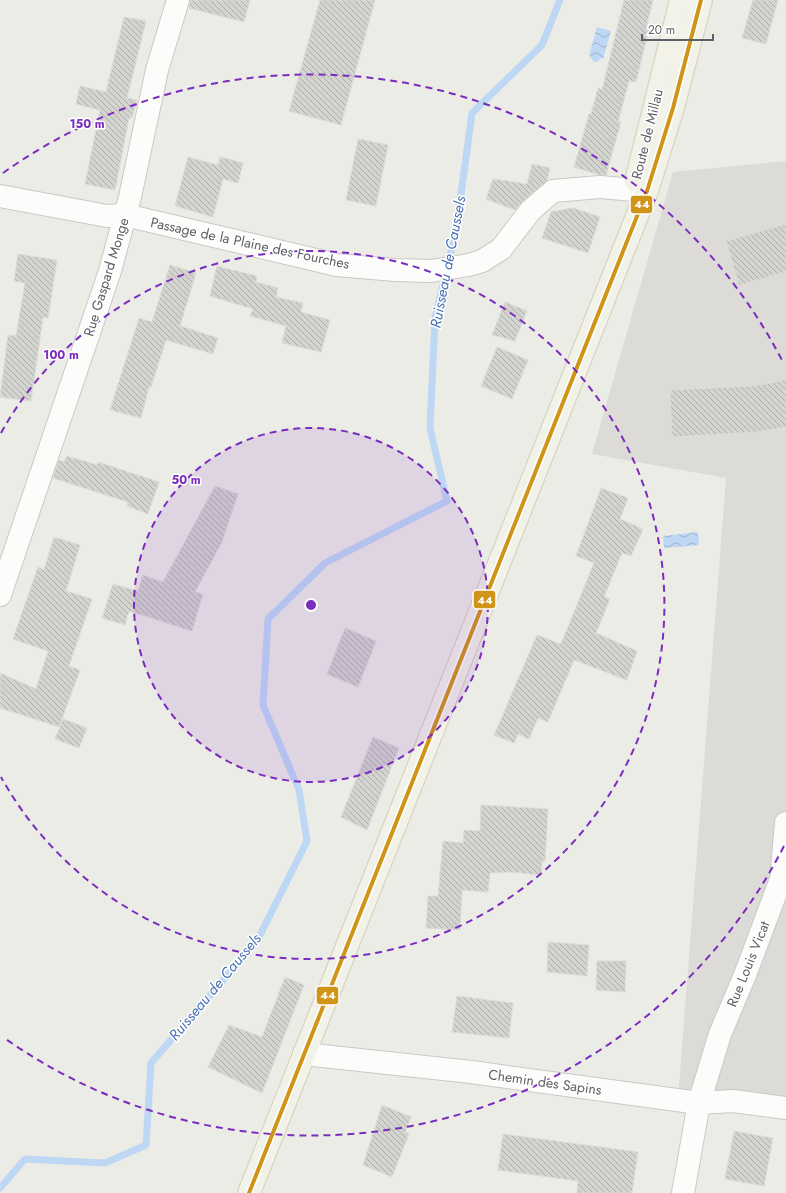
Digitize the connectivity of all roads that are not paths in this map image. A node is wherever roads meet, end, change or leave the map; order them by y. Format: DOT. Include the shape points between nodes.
graph roads {
  1 [pos="178,0"];
  2 [pos="681,0"];
  3 [pos="701,0"];
  4 [pos="634,190"];
  5 [pos="0,196"];
  6 [pos="125,216"];
  7 [pos="615,269"];
  8 [pos="0,595"];
  9 [pos="786,823"];
  10 [pos="304,1054"];
  11 [pos="699,1102"];
  12 [pos="786,1108"];
  13 [pos="249,1193"];
  14 [pos="683,1193"];
  1 -- 6 [label="street, Rue Gaspard Monge" via="157,70"];
  2 -- 4 [label="main road, Route de Millau"];
  3 -- 7 [label="main road, Route de Millau" via="673,108 647,191"];
  4 -- 6 [label="street, Passage de la Plaine des Fourches" via="600,187 552,192 531,210 501,249 482,261 431,271 337,264"];
  4 -- 7 [label="main road, Route de Millau"];
  5 -- 6 [label="street, Passage de la Plaine des Fourches" via="107,216"];
  6 -- 8 [label="street, Rue Gaspard Monge" via="110,271"];
  7 -- 10 [label="main road, Route de Millau"];
  9 -- 11 [label="street, Rue Louis Vicat" via="781,879 745,976 720,1034"];
  10 -- 11 [label="street, Chemin des Sapins" via="471,1072"];
  10 -- 13 [label="main road, Route de Millau"];
  11 -- 12 [label="street, Chemin des Sapins" via="733,1101"];
  11 -- 14 [label="street, Rue Louis Vicat"];
}
